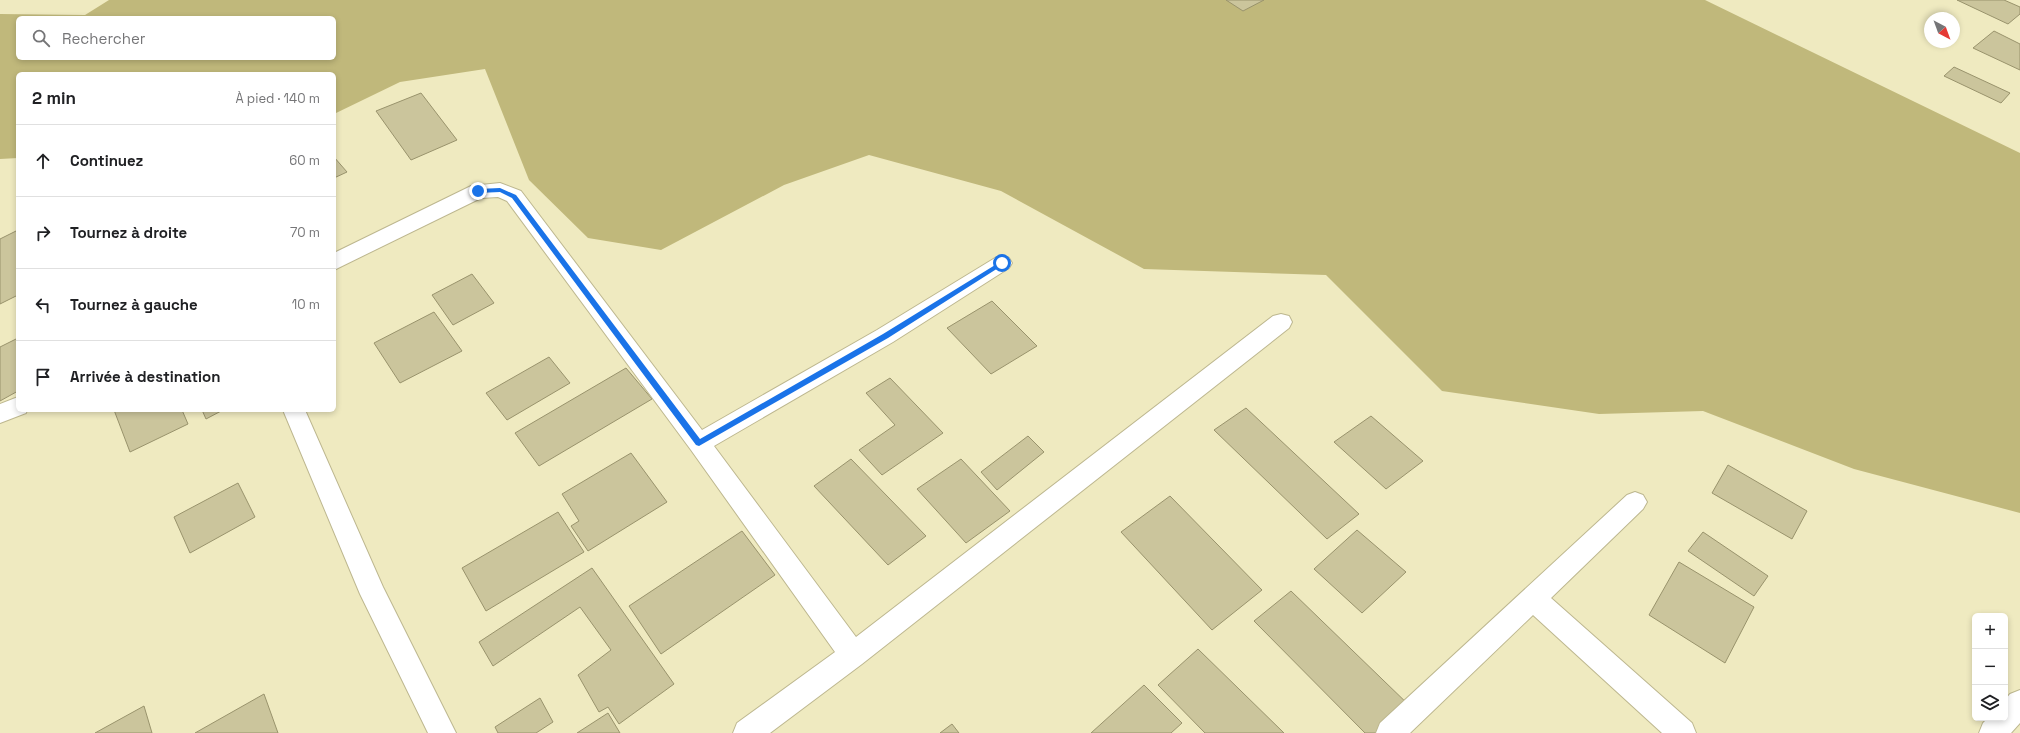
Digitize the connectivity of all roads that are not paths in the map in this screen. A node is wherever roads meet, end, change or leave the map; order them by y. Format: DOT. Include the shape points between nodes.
graph roads {
  1 [pos="336,261"];
  2 [pos="1002,263"];
  3 [pos="1281,322"];
  4 [pos="16,407"];
  5 [pos="295,412"];
  6 [pos="0,414"];
  7 [pos="699,443"];
  8 [pos="1635,502"];
  9 [pos="1533,599"];
  10 [pos="853,656"];
  11 [pos="2020,703"];
  12 [pos="442,733"];
  13 [pos="747,733"];
  14 [pos="1390,733"];
  15 [pos="1682,733"];
  16 [pos="1993,733"];
  1 -- 7 [label="street" via="478,191 500,190 514,196"];
  2 -- 7 [label="street" via="885,336"];
  3 -- 10 [label="street"];
  4 -- 6 [label="street"];
  5 -- 12 [label="street" via="373,594"];
  7 -- 10 [label="street"];
  8 -- 9 [label="street"];
  9 -- 14 [label="street"];
  9 -- 15 [label="street"];
  10 -- 13 [label="street"];
  11 -- 16 [label="street"];
}
